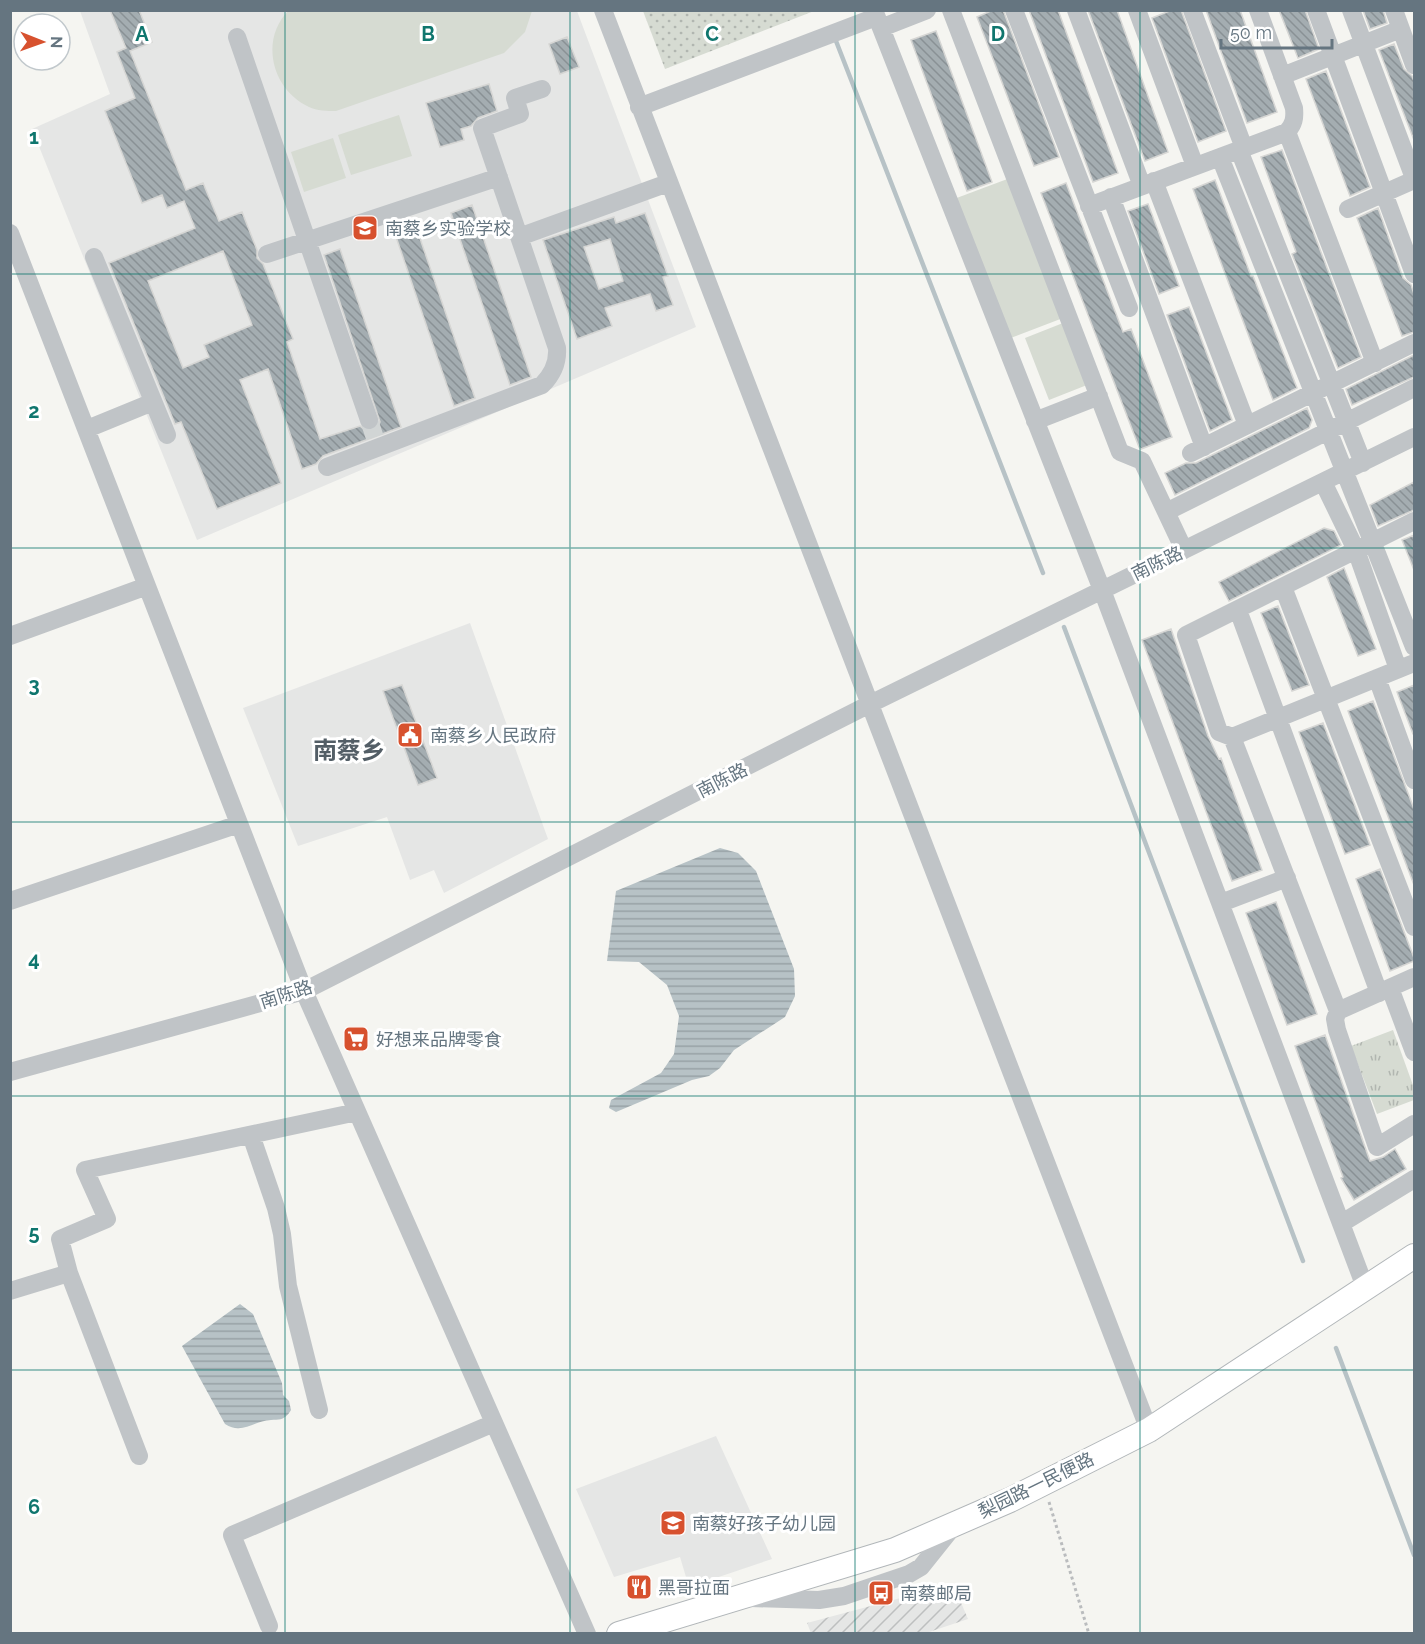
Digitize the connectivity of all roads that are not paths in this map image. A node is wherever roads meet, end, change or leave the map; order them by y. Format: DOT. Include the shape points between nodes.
graph roads {
  1 [pos="603,10"];
  2 [pos="927,10"];
  3 [pos="951,10"];
  4 [pos="1014,10"];
  5 [pos="1076,10"];
  6 [pos="1137,10"];
  7 [pos="1192,10"];
  8 [pos="1258,10"];
  9 [pos="1316,10"];
  10 [pos="1351,10"];
  11 [pos="1394,10"];
  12 [pos="877,18"];
  13 [pos="1401,29"];
  14 [pos="237,38"];
  15 [pos="1364,44"];
  16 [pos="1334,57"];
  17 [pos="1414,65"];
  18 [pos="1282,76"];
  19 [pos="542,89"];
  20 [pos="639,107"];
  21 [pos="1287,132"];
  22 [pos="1241,149"];
  23 [pos="1220,157"];
  24 [pos="1195,166"];
  25 [pos="499,177"];
  26 [pos="1414,179"];
  27 [pos="668,183"];
  28 [pos="1148,184"];
  29 [pos="1384,193"];
  30 [pos="1111,197"];
  31 [pos="1089,206"];
  32 [pos="1348,209"];
  33 [pos="10,233"];
  34 [pos="519,237"];
  35 [pos="308,241"];
  36 [pos="267,254"];
  37 [pos="14,255"];
  38 [pos="94,257"];
  39 [pos="1414,274"];
  40 [pos="1129,308"];
  41 [pos="1414,343"];
  42 [pos="1375,363"];
  43 [pos="1332,384"];
  44 [pos="1414,388"];
  45 [pos="1315,392"];
  46 [pos="1099,396"];
  47 [pos="153,402"];
  48 [pos="369,420"];
  49 [pos="1035,421"];
  50 [pos="1347,422"];
  51 [pos="1247,425"];
  52 [pos="87,429"];
  53 [pos="1330,430"];
  54 [pos="167,435"];
  55 [pos="1414,437"];
  56 [pos="327,467"];
  57 [pos="1354,467"];
  58 [pos="1323,482"];
  59 [pos="1166,512"];
  60 [pos="1414,521"];
  61 [pos="1373,542"];
  62 [pos="1184,550"];
  63 [pos="1356,550"];
  64 [pos="147,586"];
  65 [pos="1283,587"];
  66 [pos="1102,590"];
  67 [pos="1238,610"];
  68 [pos="10,636"];
  69 [pos="1414,646"];
  70 [pos="1406,666"];
  71 [pos="1377,678"];
  72 [pos="1326,699"];
  73 [pos="868,705"];
  74 [pos="1278,719"];
  75 [pos="1232,737"];
  76 [pos="1414,780"];
  77 [pos="239,824"];
  78 [pos="1287,878"];
  79 [pos="10,901"];
  80 [pos="1221,903"];
  81 [pos="1414,927"];
  82 [pos="1414,977"];
  83 [pos="1384,990"];
  84 [pos="304,991"];
  85 [pos="1338,1011"];
  86 [pos="1414,1052"];
  87 [pos="10,1072"];
  88 [pos="357,1112"];
  89 [pos="1414,1124"];
  90 [pos="250,1135"];
  91 [pos="1414,1179"];
  92 [pos="1342,1223"];
  93 [pos="1414,1256"];
  94 [pos="69,1273"];
  95 [pos="1365,1287"];
  96 [pos="10,1291"];
  97 [pos="319,1410"];
  98 [pos="494,1423"];
  99 [pos="1149,1430"];
  100 [pos="139,1456"];
  101 [pos="269,1626"];
  102 [pos="587,1634"];
  103 [pos="619,1634"];
  1 -- 20 [label="street"];
  2 -- 12 [label="street"];
  3 -- 46 [label="street"];
  4 -- 31 [label="street"];
  5 -- 28 [label="street"];
  6 -- 24 [label="street"];
  7 -- 22 [label="street"];
  8 -- 18 [label="street"];
  9 -- 16 [label="street"];
  10 -- 15 [label="street"];
  11 -- 13 [label="street"];
  12 -- 20 [label="street"];
  12 -- 49 [label="street"];
  13 -- 15 [label="street"];
  13 -- 17 [label="street"];
  14 -- 35 [label="street"];
  15 -- 16 [label="street"];
  15 -- 26 [label="street"];
  16 -- 18 [label="street"];
  16 -- 29 [label="street"];
  18 -- 21 [label="street" via="1295,117"];
  19 -- 25 [label="street" via="515,98 520,114 482,128"];
  20 -- 27 [label="street"];
  21 -- 22 [label="street"];
  21 -- 42 [label="street"];
  22 -- 23 [label="street"];
  22 -- 43 [label="street"];
  23 -- 24 [label="street"];
  23 -- 45 [label="street"];
  24 -- 28 [label="street"];
  25 -- 34 [label="street"];
  25 -- 35 [label="street"];
  26 -- 29 [label="street"];
  27 -- 34 [label="street"];
  27 -- 73 [label="street"];
  28 -- 30 [label="street"];
  28 -- 51 [label="street"];
  29 -- 32 [label="street"];
  29 -- 39 [label="street"];
  30 -- 31 [label="street"];
  30 -- 51 [label="street" via="1197,450"];
  31 -- 40 [label="street"];
  33 -- 37 [label="street"];
  34 -- 56 [label="street" via="557,348 556,363 548,380"];
  35 -- 36 [label="street"];
  35 -- 48 [label="street"];
  37 -- 52 [label="street"];
  38 -- 47 [label="street"];
  41 -- 42 [label="street"];
  42 -- 43 [label="street"];
  43 -- 45 [label="street"];
  43 -- 50 [label="street"];
  44 -- 50 [label="street"];
  45 -- 51 [label="street"];
  45 -- 53 [label="street"];
  46 -- 49 [label="street"];
  46 -- 59 [label="street" via="1120,452 1142,460"];
  47 -- 52 [label="street"];
  47 -- 54 [label="street"];
  49 -- 66 [label="street"];
  50 -- 53 [label="street"];
  50 -- 57 [label="street"];
  52 -- 64 [label="street"];
  53 -- 57 [label="street"];
  53 -- 59 [label="street"];
  55 -- 57 [label="street, 南陈路"];
  57 -- 58 [label="street, 南陈路"];
  57 -- 61 [label="street"];
  58 -- 62 [label="street, 南陈路"];
  58 -- 63 [label="street"];
  59 -- 62 [label="street"];
  60 -- 61 [label="street"];
  61 -- 63 [label="street"];
  61 -- 69 [label="street"];
  62 -- 66 [label="street, 南陈路"];
  63 -- 65 [label="street"];
  63 -- 70 [label="street"];
  64 -- 68 [label="street"];
  64 -- 77 [label="street"];
  65 -- 67 [label="street"];
  65 -- 72 [label="street"];
  66 -- 73 [label="street, 南陈路"];
  66 -- 80 [label="street"];
  67 -- 74 [label="street"];
  67 -- 75 [label="street" via="1186,635 1219,732"];
  70 -- 71 [label="street"];
  71 -- 72 [label="street"];
  71 -- 76 [label="street"];
  72 -- 74 [label="street"];
  72 -- 81 [label="street"];
  73 -- 84 [label="street, 南陈路"];
  73 -- 99 [label="street"];
  74 -- 75 [label="street"];
  74 -- 83 [label="street"];
  75 -- 78 [label="street"];
  77 -- 79 [label="street"];
  77 -- 84 [label="street"];
  78 -- 80 [label="street"];
  78 -- 85 [label="street"];
  80 -- 92 [label="street"];
  82 -- 83 [label="street"];
  83 -- 85 [label="street"];
  83 -- 86 [label="street"];
  84 -- 87 [label="street, 南陈路"];
  84 -- 88 [label="street"];
  85 -- 89 [label="street" via="1337,1029 1377,1147"];
  88 -- 90 [label="street"];
  88 -- 98 [label="street"];
  90 -- 94 [label="street" via="85,1170 107,1219 60,1239"];
  90 -- 97 [label="street" via="278,1217 288,1286"];
  91 -- 92 [label="street"];
  92 -- 95 [label="street"];
  93 -- 95 [label="main road, 梨园路一民便路"];
  94 -- 96 [label="street"];
  94 -- 100 [label="street"];
  95 -- 99 [label="main road, 梨园路一民便路"];
  98 -- 101 [label="street" via="232,1535"];
  98 -- 102 [label="street"];
  99 -- 103 [label="main road, 梨园路一民便路" via="1044,1483 895,1550"];
}
